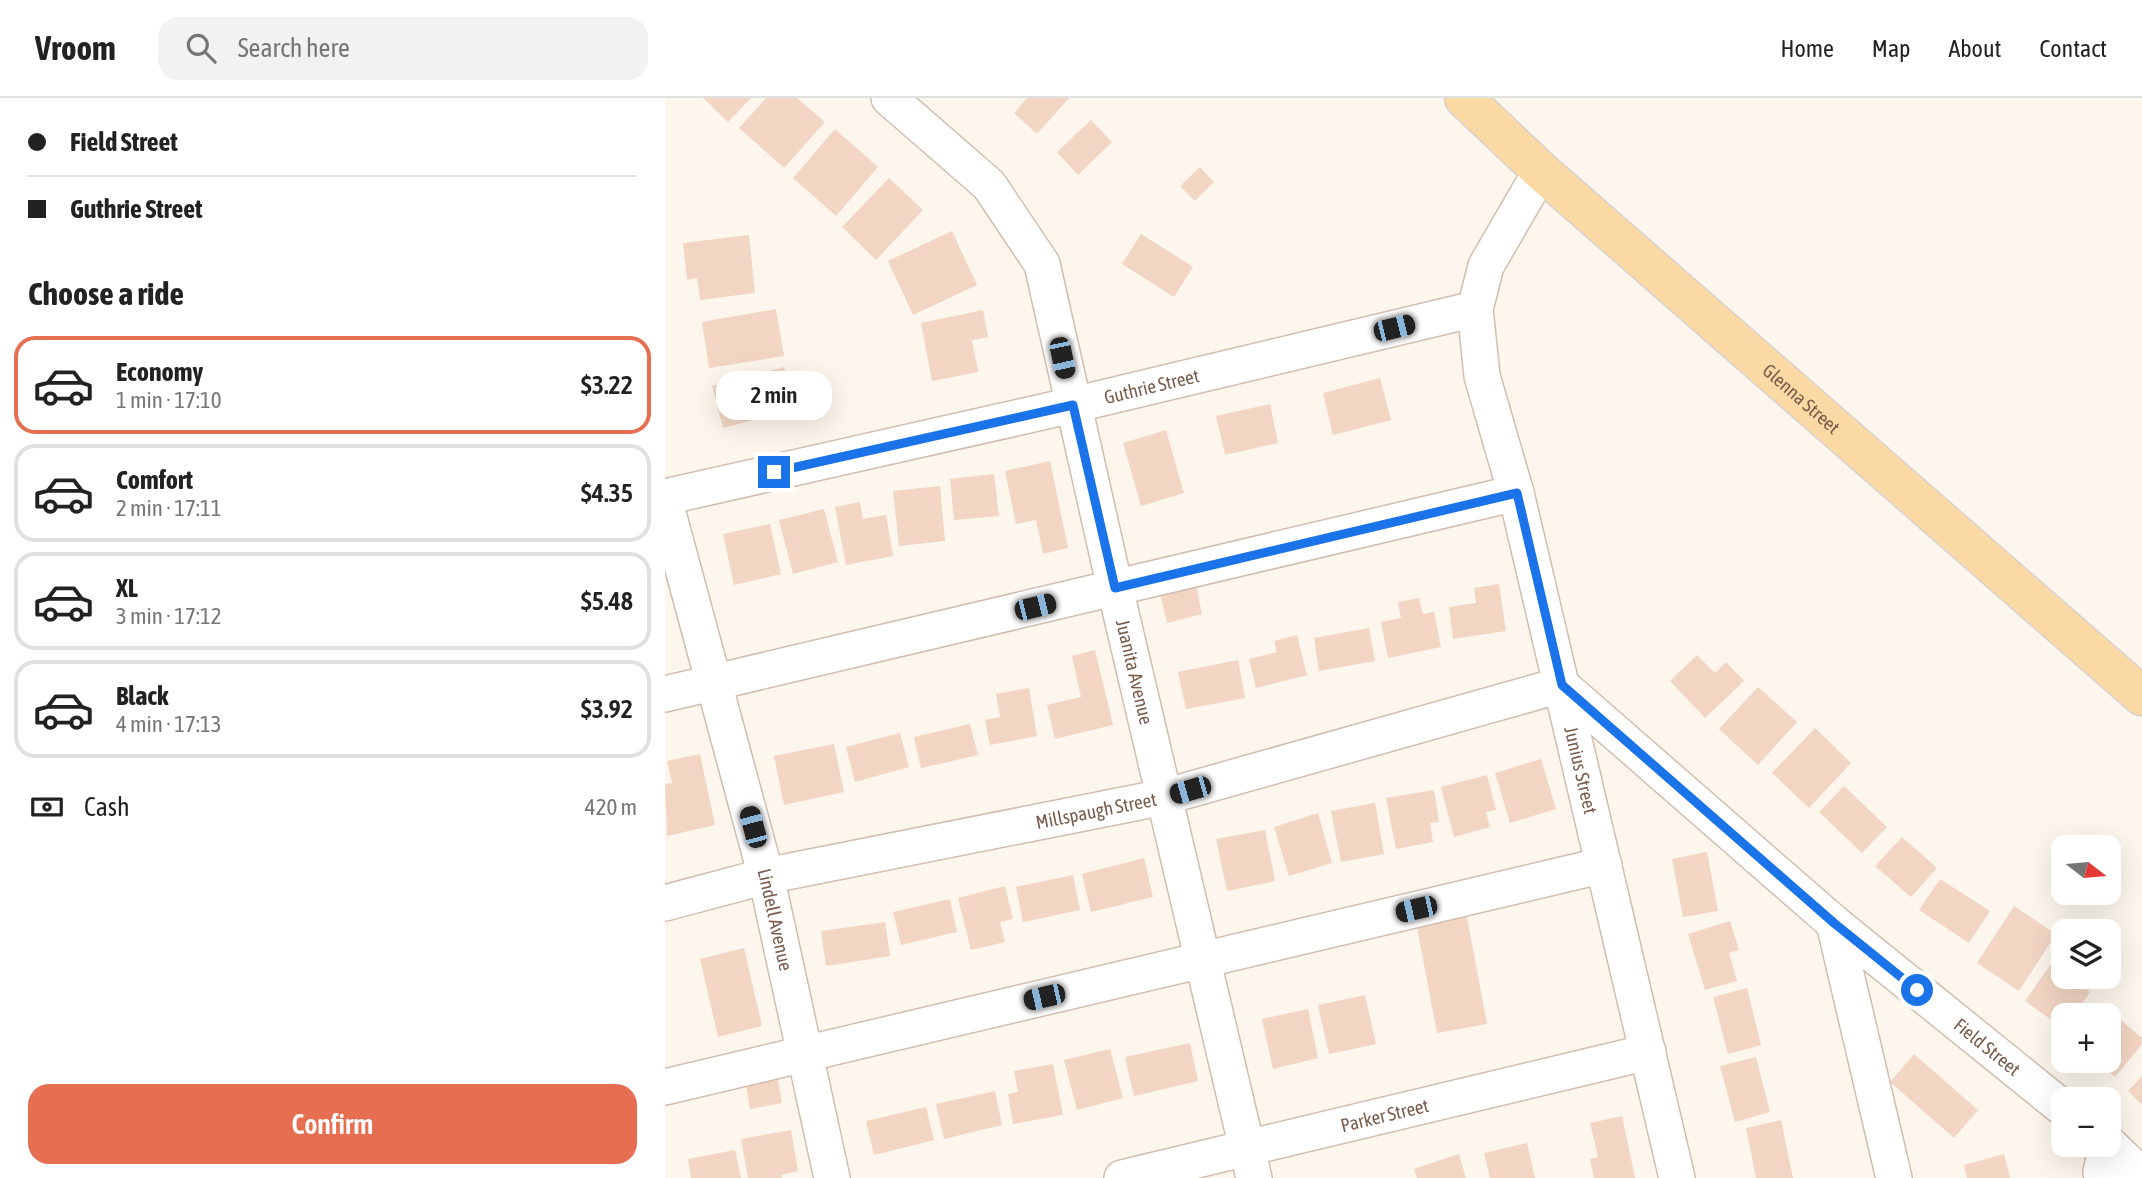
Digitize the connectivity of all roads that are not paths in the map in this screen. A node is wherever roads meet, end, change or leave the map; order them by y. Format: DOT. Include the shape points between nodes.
graph roads {
  1 [pos="889,98"];
  2 [pos="1464,98"];
  3 [pos="1541,172"];
  4 [pos="1475,309"];
  5 [pos="1073,405"];
  6 [pos="1517,493"];
  7 [pos="665,500"];
  8 [pos="1115,588"];
  9 [pos="714,683"];
  10 [pos="1562,685"];
  11 [pos="665,694"];
  12 [pos="2142,696"];
  13 [pos="1164,797"];
  14 [pos="1604,865"];
  15 [pos="766,876"];
  16 [pos="665,903"];
  17 [pos="1834,923"];
  18 [pos="1202,959"];
  19 [pos="1647,1052"];
  20 [pos="805,1054"];
  21 [pos="665,1087"];
  22 [pos="2051,1098"];
  23 [pos="2121,1156"];
  24 [pos="2105,1157"];
  25 [pos="1251,1163"];
  26 [pos="2142,1176"];
  27 [pos="832,1178"];
  28 [pos="1122,1178"];
  29 [pos="1677,1178"];
  30 [pos="1894,1178"];
  31 [pos="2102,1178"];
  1 -- 5 [label="street, Juanita Avenue" via="989,185 1042,264"];
  2 -- 3 [label="main road, Glenna Street"];
  3 -- 4 [label="street, Junius Street" via="1486,266"];
  3 -- 12 [label="main road, Glenna Street"];
  4 -- 5 [label="street, Guthrie Street"];
  4 -- 6 [label="street, Junius Street" via="1482,376"];
  5 -- 7 [label="street, Guthrie Street"];
  5 -- 8 [label="street, Juanita Avenue"];
  6 -- 8 [label="street"];
  6 -- 10 [label="street, Junius Street"];
  7 -- 9 [label="street, Lindell Avenue"];
  8 -- 9 [label="street"];
  8 -- 13 [label="street, Juanita Avenue"];
  9 -- 11 [label="street"];
  9 -- 15 [label="street, Lindell Avenue"];
  10 -- 13 [label="street, Millspaugh Street"];
  10 -- 14 [label="street, Junius Street"];
  10 -- 17 [label="street, Field Street"];
  13 -- 15 [label="street, Millspaugh Street"];
  13 -- 18 [label="street, Juanita Avenue"];
  14 -- 18 [label="street"];
  14 -- 19 [label="street, Junius Street"];
  15 -- 16 [label="street, Millspaugh Street"];
  15 -- 20 [label="street, Lindell Avenue"];
  17 -- 22 [label="street, Field Street"];
  17 -- 30 [label="street"];
  18 -- 20 [label="street"];
  18 -- 25 [label="street, Juanita Avenue"];
  19 -- 25 [label="street, Parker Street"];
  19 -- 29 [label="street, Junius Street"];
  20 -- 21 [label="street"];
  20 -- 27 [label="street, Lindell Avenue"];
  23 -- 26 [label="street"];
  24 -- 31 [label="street"];
  25 -- 28 [label="street, Parker Street"];
}
